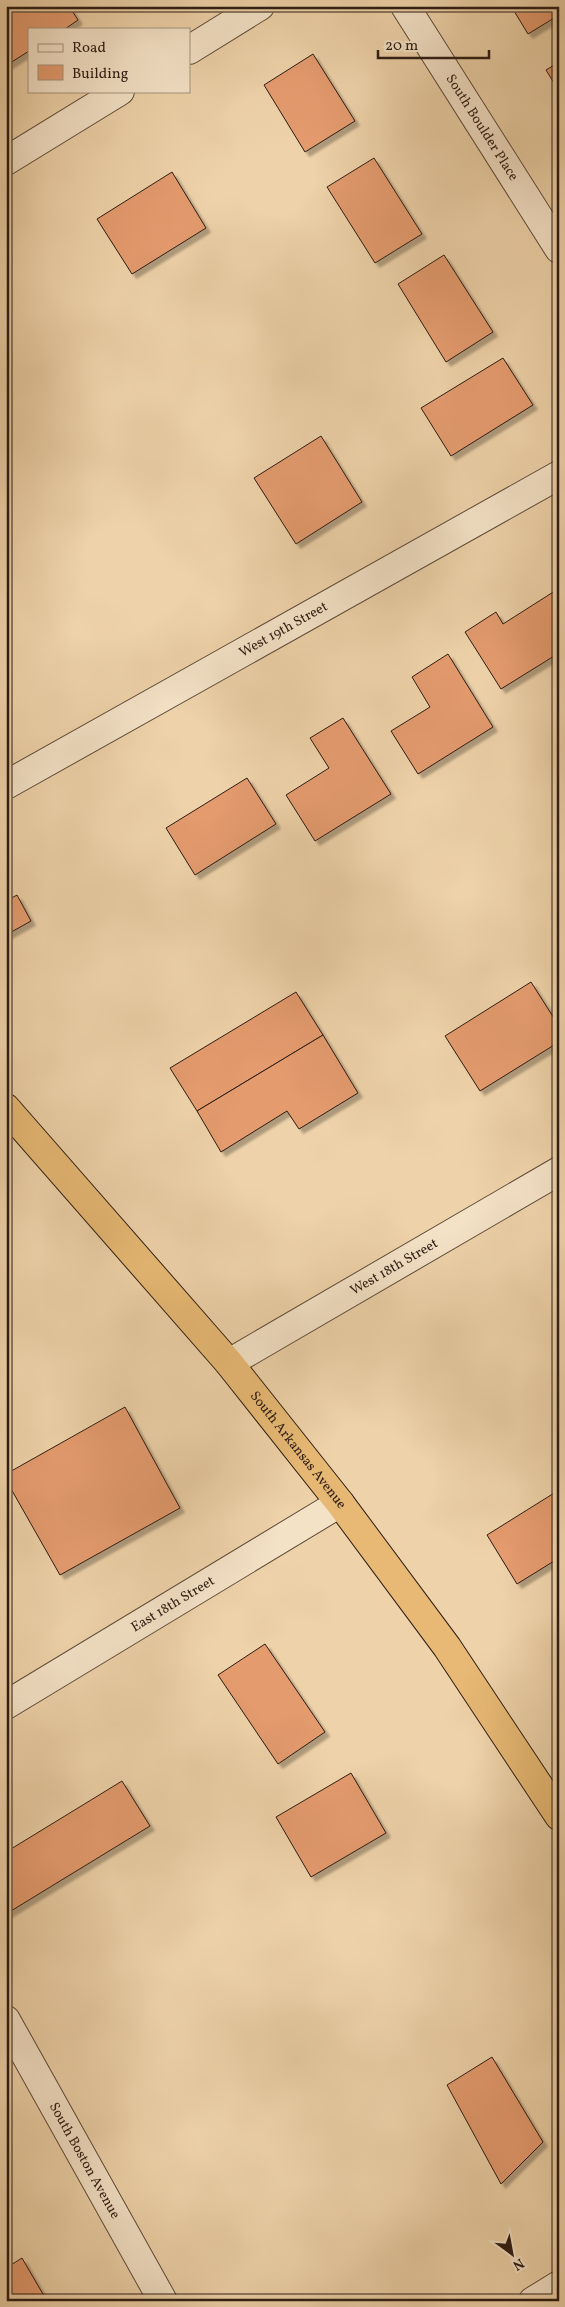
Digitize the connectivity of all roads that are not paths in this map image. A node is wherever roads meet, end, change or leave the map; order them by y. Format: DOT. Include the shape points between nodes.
graph roads {
  1 [pos="260,6"];
  2 [pos="405,6"];
  3 [pos="190,49"];
  4 [pos="118,92"];
  5 [pos="6,160"];
  6 [pos="559,249"];
  7 [pos="559,475"];
  8 [pos="6,785"];
  9 [pos="6,1108"];
  10 [pos="559,1171"];
  11 [pos="229,1363"];
  12 [pos="340,1502"];
  13 [pos="6,1706"];
  14 [pos="557,1809"];
  15 [pos="6,2020"];
  16 [pos="559,2285"];
  17 [pos="163,2301"];
  18 [pos="533,2301"];
  1 -- 3 [label="street"];
  2 -- 6 [label="street, South Boulder Place"];
  4 -- 5 [label="street"];
  7 -- 8 [label="street, West 19th Street"];
  9 -- 11 [label="highway, South Arkansas Avenue"];
  10 -- 11 [label="street, West 18th Street"];
  11 -- 12 [label="highway, South Arkansas Avenue"];
  12 -- 13 [label="street, East 18th Street"];
  12 -- 14 [label="highway, South Arkansas Avenue" via="447,1647"];
  15 -- 17 [label="street, South Boston Avenue"];
  16 -- 18 [label="street"];
}
